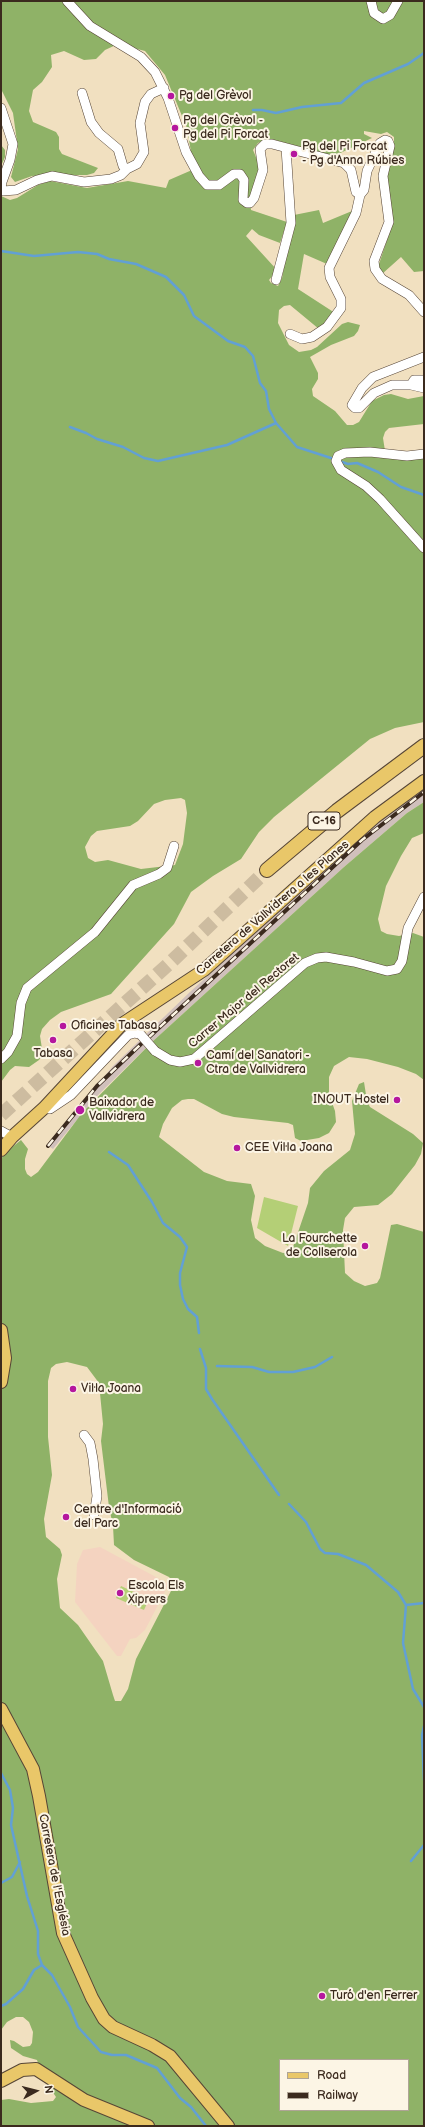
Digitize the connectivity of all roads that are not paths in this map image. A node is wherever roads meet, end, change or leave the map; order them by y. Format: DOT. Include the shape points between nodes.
graph roads {
  1 [pos="67,1"];
  2 [pos="371,1"];
  3 [pos="398,1"];
  4 [pos="164,88"];
  5 [pos="82,93"];
  6 [pos="1,108"];
  7 [pos="286,148"];
  8 [pos="127,169"];
  9 [pos="360,194"];
  10 [pos="276,280"];
  11 [pos="424,312"];
  12 [pos="290,334"];
  13 [pos="424,357"];
  14 [pos="424,380"];
  15 [pos="411,385"];
  16 [pos="424,388"];
  17 [pos="424,454"];
  18 [pos="424,548"];
  19 [pos="424,746"];
  20 [pos="424,780"];
  21 [pos="174,846"];
  22 [pos="267,870"];
  23 [pos="424,898"];
  24 [pos="1,1059"];
  25 [pos="44,1108"];
  26 [pos="6,1134"];
  27 [pos="1,1150"];
  28 [pos="1,1330"];
  29 [pos="1,1382"];
  30 [pos="84,1435"];
  31 [pos="94,1515"];
  32 [pos="1,1709"];
  33 [pos="1,2081"];
  34 [pos="148,2126"];
  35 [pos="228,2126"];
  1 -- 4 [label="street" via="90,26 147,62 158,75"];
  2 -- 3 [label="street" via="374,13 383,19 390,15"];
  4 -- 7 [label="street" via="186,152 207,185 214,187 234,174 240,174 244,180 243,199 248,203 254,198 263,170 260,154 262,147 269,143"];
  4 -- 8 [label="street" via="152,94 145,102 140,123 143,154 137,164"];
  5 -- 8 [label="street" via="91,122 99,134 118,149 123,166"];
  6 -- 8 [label="street" via="13,144 2,182 1,188 4,191 16,190 52,176 84,182 111,179"];
  7 -- 9 [label="street" via="344,163 351,170 356,192"];
  7 -- 10 [label="street" via="291,223"];
  9 -- 11 [label="street" via="364,190 367,171 380,143 388,140 390,148 383,176 389,222 374,261 374,269 382,279 409,295"];
  9 -- 12 [label="street" via="356,213 329,270 330,278 341,299 341,308 327,326 312,337 302,339"];
  13 -- 15 [label="street" via="373,377 352,403 355,408 386,387"];
  14 -- 15 [label="street" via="414,380"];
  15 -- 16 [label="street"];
  17 -- 18 [label="street" via="407,456 370,452 345,453 338,456 336,461 341,470 366,486 380,499"];
  19 -- 22 [label="highway, C-16" via="337,811"];
  20 -- 25 [label="main road, Carretera de Vallvidrera a les Planes" via="375,817 204,970 122,1024"];
  21 -- 24 [label="street" via="169,864 163,871 133,885 95,932 27,988 21,1003 17,1036"];
  23 -- 25 [label="street, Carrer Major del Rectoret, bridge" via="408,928 402,961 397,969 387,971 354,962 317,958 305,964 194,1059 180,1062 170,1060 155,1051 135,1032 128,1035 71,1094 50,1109"];
  25 -- 26 [label="main road, Carretera de Vallvidrera a les Planes"];
  26 -- 27 [label="main road, Carretera de Vallvidrera a les Planes"];
  28 -- 29 [label="main road" via="4,1358"];
  30 -- 31 [label="street" via="90,1443 93,1459 97,1496"];
  32 -- 35 [label="main road, Carretera de l'Església" via="28,1758 34,1775 63,1933 92,1998 104,2019 113,2027 170,2056"];
  33 -- 34 [label="main road" via="22,2070 36,2069 84,2100"];
}
